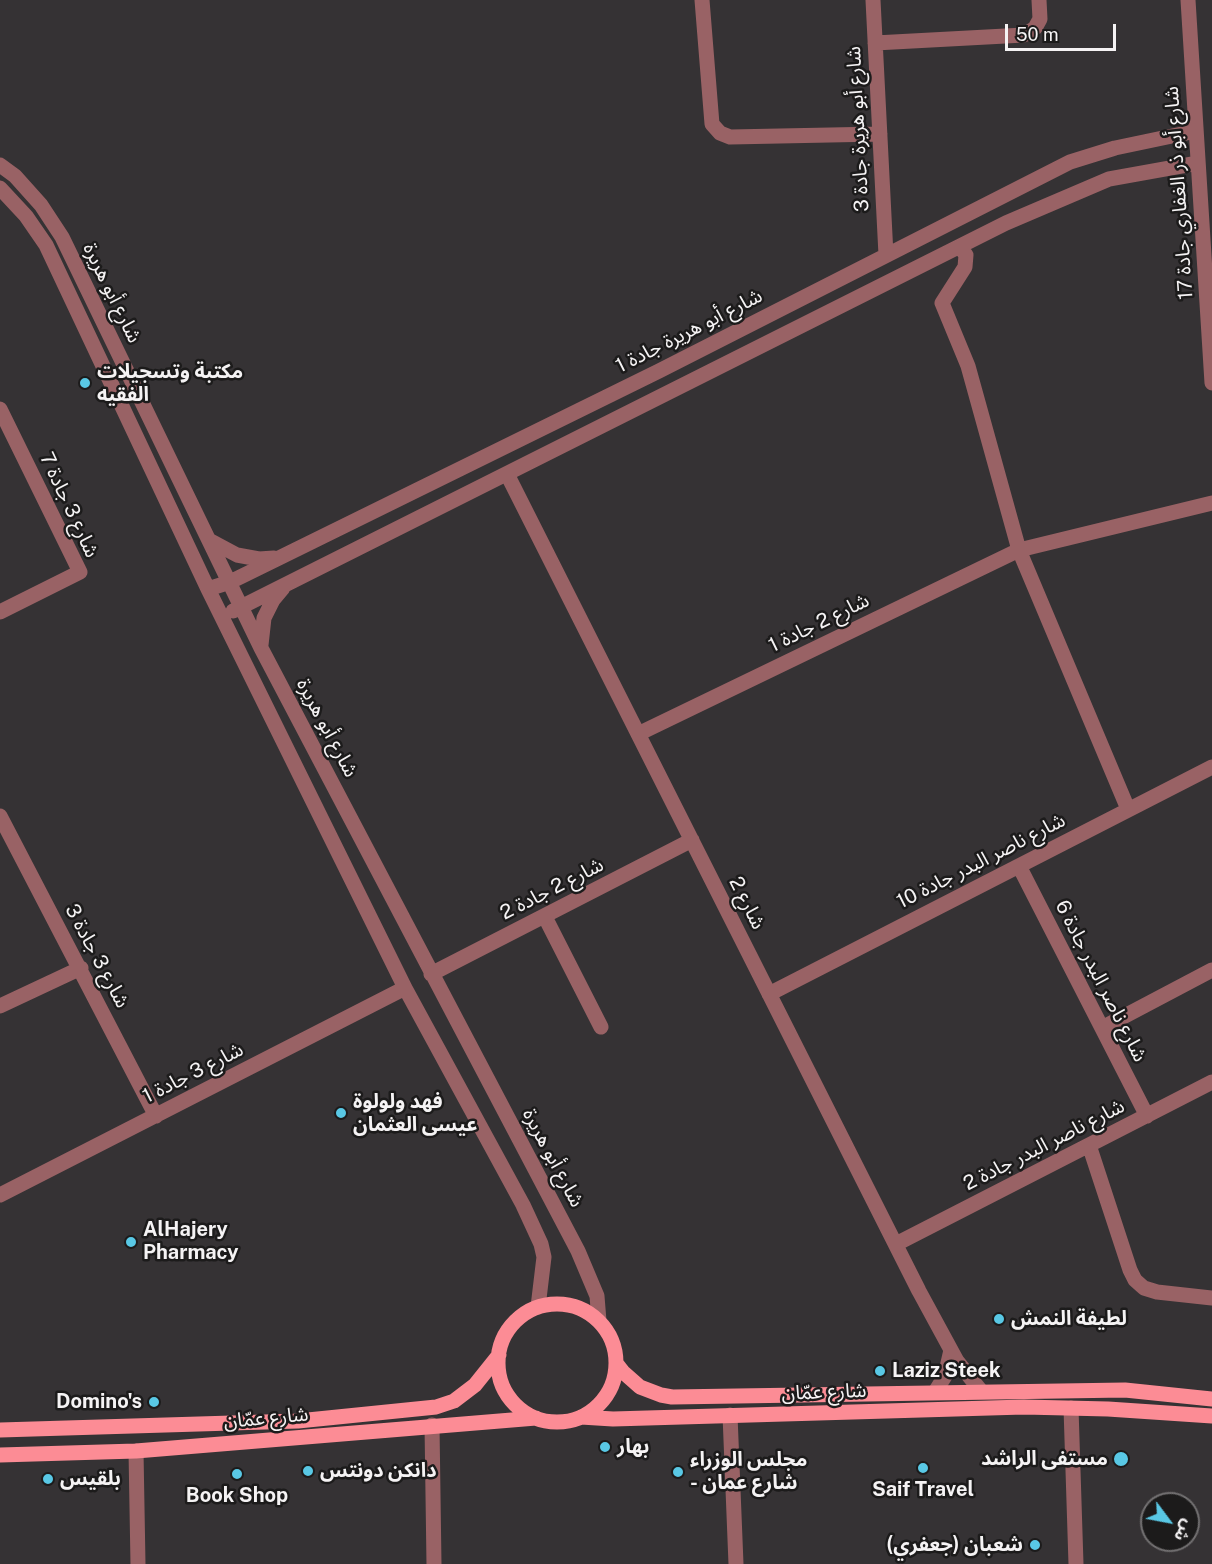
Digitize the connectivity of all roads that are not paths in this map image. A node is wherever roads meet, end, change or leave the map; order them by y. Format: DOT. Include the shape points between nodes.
graph roads {
  1 [pos="702,0"];
  2 [pos="873,0"];
  3 [pos="1039,0"];
  4 [pos="1188,0"];
  5 [pos="875,43"];
  6 [pos="1196,131"];
  7 [pos="880,134"];
  8 [pos="1198,163"];
  9 [pos="0,165"];
  10 [pos="0,188"];
  11 [pos="960,247"];
  12 [pos="886,255"];
  13 [pos="1212,383"];
  14 [pos="0,409"];
  15 [pos="507,474"];
  16 [pos="1212,504"];
  17 [pos="209,540"];
  18 [pos="1018,550"];
  19 [pos="283,556"];
  20 [pos="230,582"];
  21 [pos="287,585"];
  22 [pos="208,589"];
  23 [pos="241,607"];
  24 [pos="0,612"];
  25 [pos="223,616"];
  26 [pos="261,648"];
  27 [pos="638,734"];
  28 [pos="1212,766"];
  29 [pos="1128,809"];
  30 [pos="0,816"];
  31 [pos="692,840"];
  32 [pos="1019,866"];
  33 [pos="545,916"];
  34 [pos="81,968"];
  35 [pos="1212,970"];
  36 [pos="431,974"];
  37 [pos="405,988"];
  38 [pos="769,994"];
  39 [pos="0,1006"];
  40 [pos="601,1027"];
  41 [pos="1102,1028"];
  42 [pos="1212,1082"];
  43 [pos="156,1116"];
  44 [pos="1147,1116"];
  45 [pos="1089,1145"];
  46 [pos="0,1195"];
  47 [pos="896,1244"];
  48 [pos="1212,1298"];
  49 [pos="538,1307"];
  50 [pos="599,1321"];
  51 [pos="951,1350"];
  52 [pos="499,1354"];
  53 [pos="616,1363"];
  54 [pos="981,1391"];
  55 [pos="935,1392"];
  56 [pos="1212,1399"];
  57 [pos="1071,1408"];
  58 [pos="730,1415"];
  59 [pos="1212,1416"];
  60 [pos="581,1417"];
  61 [pos="536,1418"];
  62 [pos="432,1425"];
  63 [pos="0,1430"];
  64 [pos="136,1451"];
  65 [pos="0,1455"];
  66 [pos="138,1564"];
  67 [pos="434,1564"];
  68 [pos="736,1564"];
  69 [pos="1076,1564"];
  1 -- 7 [label="street" via="712,124 720,134"];
  2 -- 5 [label="street, شارع أبو هريرة جادة 3"];
  3 -- 5 [label="street" via="1040,19 1035,28 1024,34"];
  4 -- 6 [label="street, شارع أبو ذر الغفاري جادة 17"];
  5 -- 7 [label="street, شارع أبو هريرة جادة 3"];
  6 -- 8 [label="street, شارع أبو ذر الغفاري جادة 17"];
  6 -- 12 [label="street, شارع أبو هريرة جادة 1" via="1070,162"];
  7 -- 12 [label="street, شارع أبو هريرة جادة 3"];
  8 -- 11 [label="street" via="1109,179"];
  8 -- 13 [label="street, شارع أبو ذر الغفاري جادة 17"];
  9 -- 17 [label="street, شارع أبو هريرة" via="41,206 62,237"];
  10 -- 22 [label="street, شارع أبو هريرة" via="46,245"];
  11 -- 15 [label="street"];
  11 -- 18 [label="street" via="966,255 966,267 942,303 968,366"];
  12 -- 19 [label="street, شارع أبو هريرة جادة 1"];
  14 -- 24 [label="street, شارع 3 جادة 7" via="80,572"];
  15 -- 21 [label="street"];
  15 -- 27 [label="street, شارع 2"];
  16 -- 18 [label="street, شارع 2 جادة 1"];
  17 -- 19 [label="street" via="227,552 248,558"];
  17 -- 20 [label="street, شارع أبو هريرة"];
  18 -- 27 [label="street, شارع 2 جادة 1"];
  18 -- 29 [label="street"];
  19 -- 20 [label="street, شارع أبو هريرة جادة 1"];
  20 -- 22 [label="street, شارع أبو هريرة جادة 1"];
  20 -- 23 [label="street, شارع أبو هريرة"];
  21 -- 23 [label="street"];
  21 -- 26 [label="street" via="264,618"];
  22 -- 25 [label="street, شارع أبو هريرة"];
  23 -- 25 [label="street"];
  23 -- 26 [label="street, شارع أبو هريرة"];
  25 -- 37 [label="street, شارع أبو هريرة"];
  26 -- 36 [label="street, شارع أبو هريرة"];
  27 -- 31 [label="street, شارع 2"];
  28 -- 29 [label="street, شارع ناصر البدر جادة 10"];
  29 -- 32 [label="street, شارع ناصر البدر جادة 10"];
  30 -- 34 [label="street, شارع 3 جادة 3"];
  31 -- 33 [label="street, شارع 2 جادة 2"];
  31 -- 38 [label="street, شارع 2"];
  32 -- 38 [label="street, شارع ناصر البدر جادة 10"];
  32 -- 41 [label="street, شارع ناصر البدر جادة 6"];
  33 -- 36 [label="street, شارع 2 جادة 2"];
  33 -- 40 [label="street"];
  34 -- 39 [label="street"];
  34 -- 43 [label="street, شارع 3 جادة 3"];
  35 -- 41 [label="street"];
  36 -- 50 [label="street, شارع أبو هريرة" via="578,1251 595,1290"];
  37 -- 43 [label="street, شارع 3 جادة 1"];
  37 -- 49 [label="street, شارع أبو هريرة" via="541,1244 544,1257"];
  38 -- 47 [label="street, شارع 2"];
  41 -- 44 [label="street, شارع ناصر البدر جادة 6"];
  42 -- 44 [label="street, شارع ناصر البدر جادة 2"];
  43 -- 46 [label="street, شارع 3 جادة 1"];
  44 -- 45 [label="street, شارع ناصر البدر جادة 2"];
  45 -- 47 [label="street, شارع ناصر البدر جادة 2"];
  45 -- 48 [label="street" via="1135,1280 1157,1292"];
  47 -- 51 [label="street, شارع 2"];
  49 -- 50 [label="main road" via="564,1304"];
  49 -- 52 [label="main road" via="508,1331"];
  50 -- 53 [label="main road" via="612,1340"];
  51 -- 54 [label="street, شارع 2"];
  51 -- 55 [label="street" via="945,1377"];
  52 -- 61 [label="main road" via="500,1374 507,1393 524,1412"];
  52 -- 63 [label="main road, شارع عمّان" via="475,1385 454,1401 436,1407 298,1421"];
  53 -- 55 [label="main road, شارع عمّان" via="640,1387 672,1397"];
  53 -- 60 [label="main road" via="610,1389 602,1401"];
  54 -- 55 [label="main road, شارع عمّان"];
  54 -- 56 [label="main road, شارع عمّان" via="1125,1390"];
  57 -- 58 [label="main road, شارع عمّان"];
  57 -- 59 [label="main road, شارع عمّان"];
  57 -- 69 [label="street"];
  58 -- 60 [label="main road, شارع عمّان"];
  58 -- 68 [label="street"];
  60 -- 61 [label="main road" via="566,1421"];
  61 -- 62 [label="main road, شارع عمّان"];
  62 -- 64 [label="main road, شارع عمّان"];
  62 -- 67 [label="street"];
  64 -- 65 [label="main road, شارع عمّان"];
  64 -- 66 [label="street"];
}
